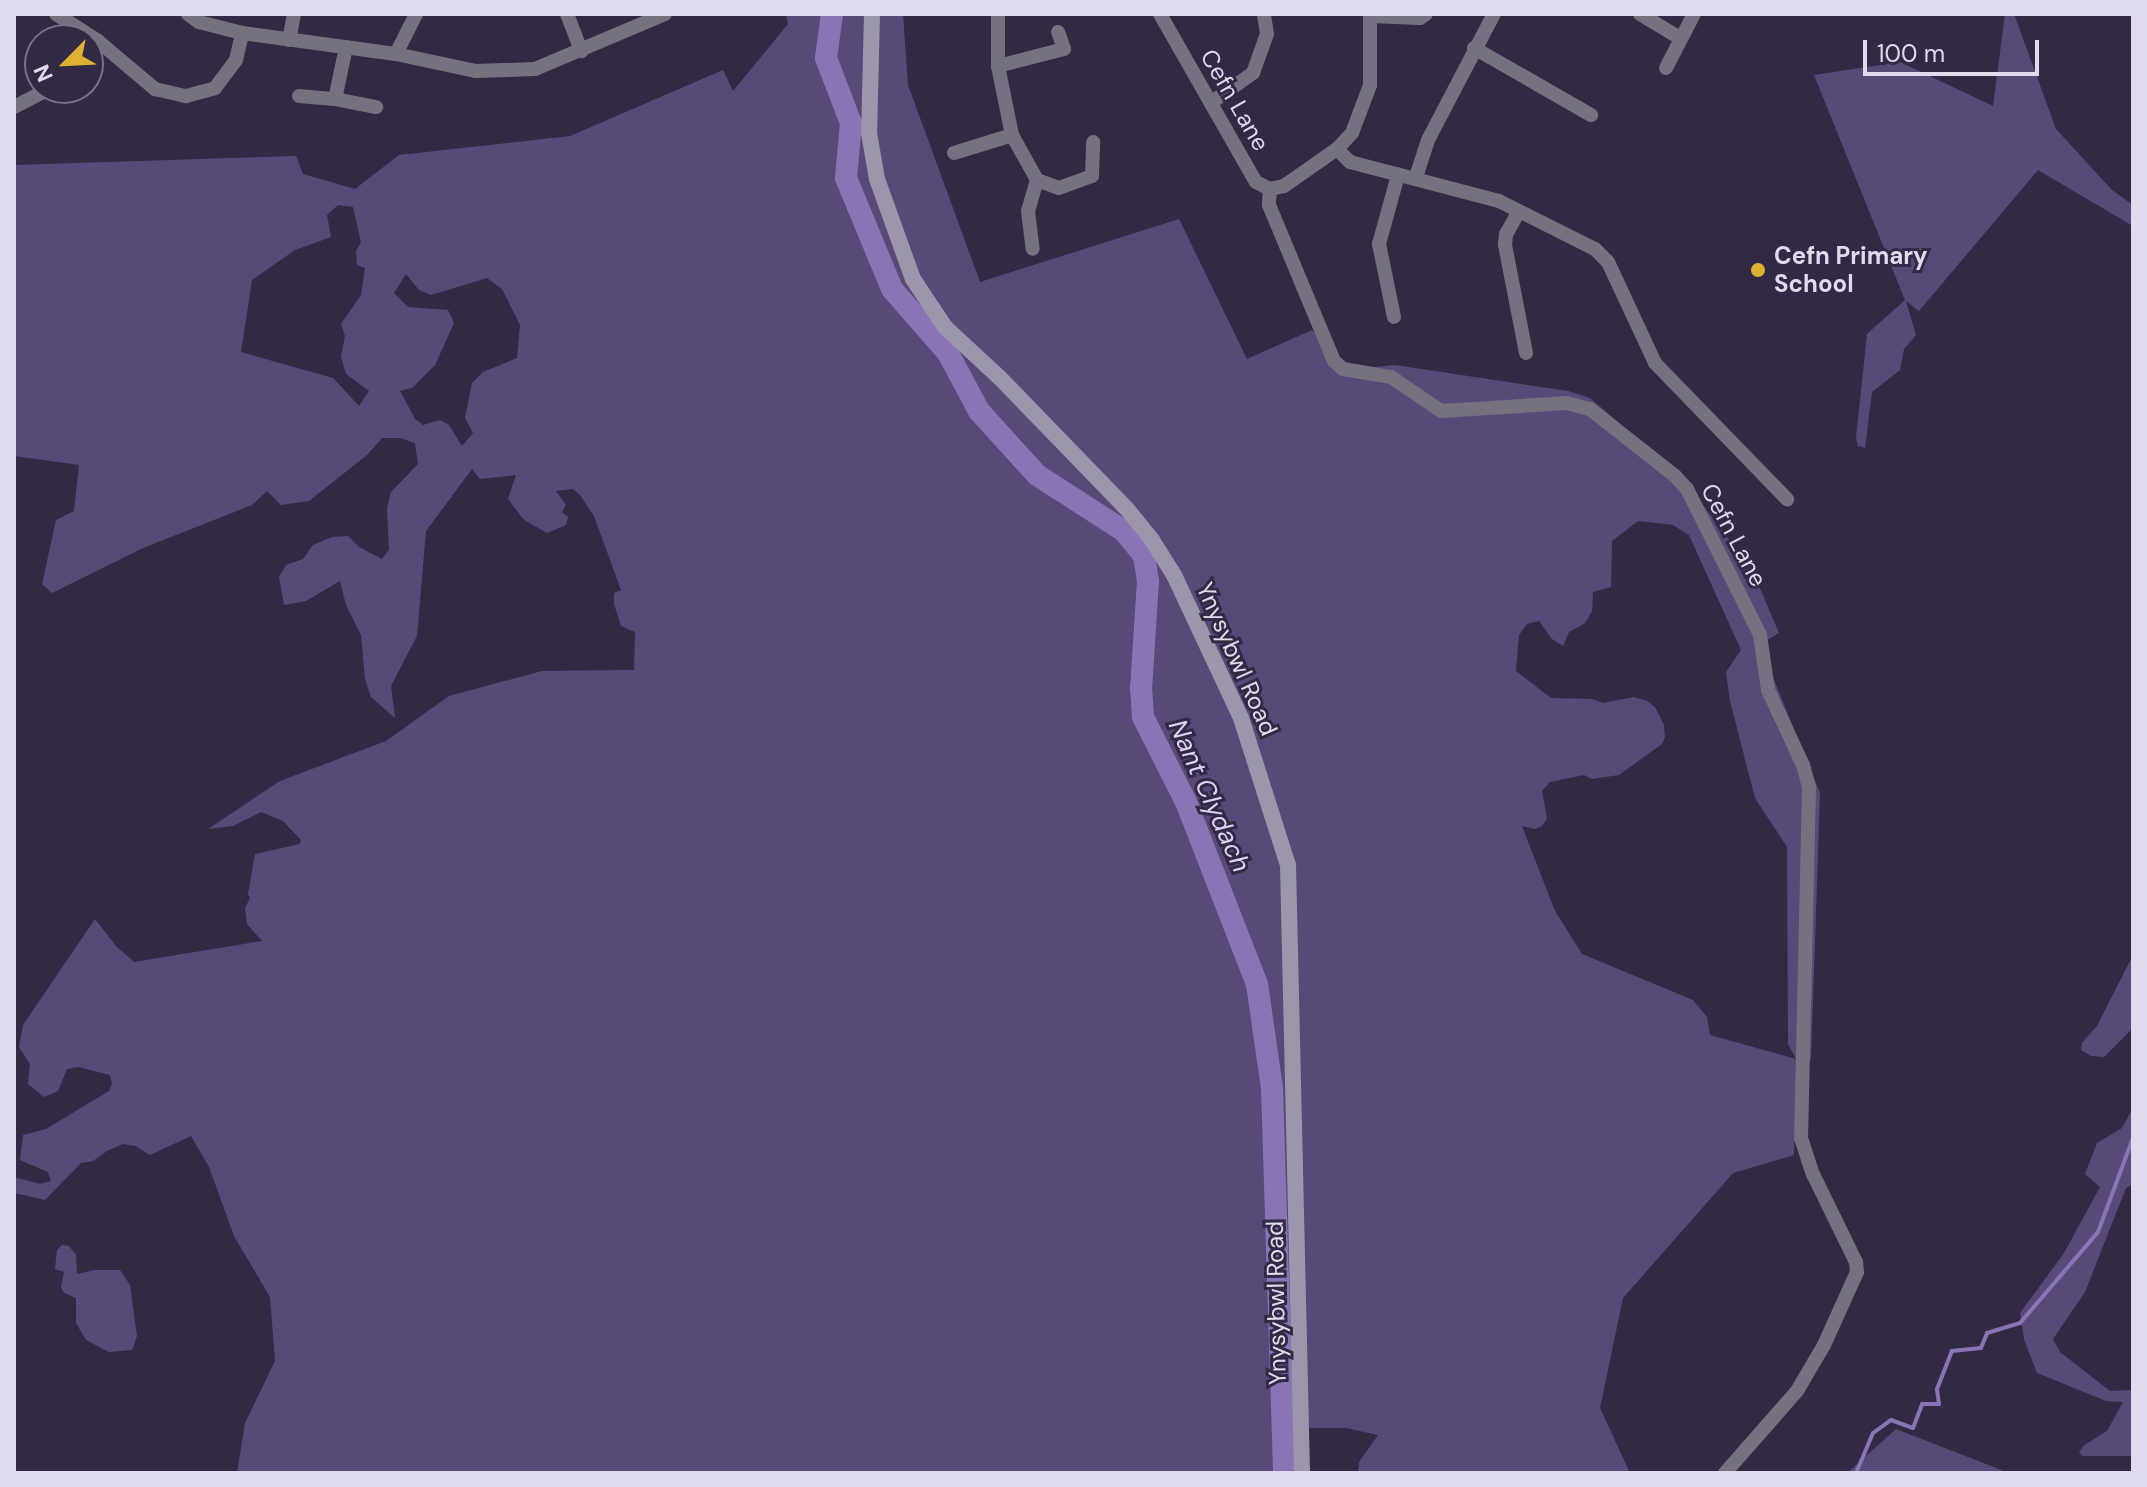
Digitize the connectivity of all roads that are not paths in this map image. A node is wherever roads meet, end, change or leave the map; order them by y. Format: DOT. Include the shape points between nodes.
graph roads {
  1 [pos="294,14"];
  2 [pos="416,14"];
  3 [pos="567,14"];
  4 [pos="665,14"];
  5 [pos="872,14"];
  6 [pos="998,14"];
  7 [pos="1160,14"];
  8 [pos="1264,14"];
  9 [pos="1426,14"];
  10 [pos="1494,14"];
  11 [pos="1640,14"];
  12 [pos="1694,14"];
  13 [pos="1370,15"];
  14 [pos="193,18"];
  15 [pos="1058,32"];
  16 [pos="242,33"];
  17 [pos="1680,38"];
  18 [pos="289,40"];
  19 [pos="346,47"];
  20 [pos="1474,48"];
  21 [pos="581,51"];
  22 [pos="104,54"];
  23 [pos="396,54"];
  24 [pos="998,66"];
  25 [pos="1666,68"];
  26 [pos="299,96"];
  27 [pos="335,99"];
  28 [pos="1212,102"];
  29 [pos="376,107"];
  30 [pos="1591,115"];
  31 [pos="1012,135"];
  32 [pos="1093,142"];
  33 [pos="958,147"];
  34 [pos="1337,149"];
  35 [pos="1398,175"];
  36 [pos="1416,177"];
  37 [pos="1037,180"];
  38 [pos="1270,189"];
  39 [pos="1519,211"];
  40 [pos="1033,249"];
  41 [pos="1394,317"];
  42 [pos="1526,353"];
  43 [pos="1787,499"];
  44 [pos="1302,1473"];
  45 [pos="1725,1473"];
  1 -- 18 [label="street"];
  2 -- 23 [label="street"];
  3 -- 21 [label="street"];
  4 -- 21 [label="street"];
  5 -- 44 [label="main road, Ynysybwl Road" via="869,133 877,179 913,279 945,327 1152,540 1174,575 1241,718 1288,865"];
  6 -- 24 [label="street"];
  7 -- 28 [label="street, Cefn Lane"];
  8 -- 28 [label="street" via="1267,34 1253,73"];
  9 -- 13 [label="street"];
  10 -- 20 [label="street"];
  11 -- 17 [label="street"];
  12 -- 17 [label="street"];
  13 -- 34 [label="street" via="1370,85 1352,133"];
  14 -- 16 [label="street"];
  15 -- 24 [label="street" via="1064,49"];
  16 -- 18 [label="street"];
  16 -- 22 [label="street" via="236,60 215,88 186,96 155,89"];
  17 -- 25 [label="street"];
  18 -- 19 [label="street"];
  19 -- 23 [label="street"];
  19 -- 27 [label="street"];
  20 -- 30 [label="street"];
  20 -- 36 [label="street" via="1428,140"];
  21 -- 23 [label="street" via="535,69 476,71"];
  24 -- 31 [label="street"];
  26 -- 27 [label="street"];
  27 -- 29 [label="street"];
  28 -- 38 [label="street, Cefn Lane" via="1256,182"];
  31 -- 33 [label="street"];
  31 -- 37 [label="street"];
  32 -- 37 [label="street" via="1092,176 1059,188"];
  34 -- 35 [label="street" via="1350,162"];
  34 -- 38 [label="street" via="1284,186"];
  35 -- 36 [label="street"];
  35 -- 41 [label="street" via="1379,244"];
  36 -- 39 [label="street"];
  37 -- 40 [label="street" via="1028,211"];
  38 -- 45 [label="street, Cefn Lane" via="1269,205 1334,361 1343,369 1391,377 1441,411 1567,403 1590,409 1687,489 1755,622 1768,690 1807,774 1801,1138 1857,1272 1797,1391"];
  39 -- 42 [label="street" via="1505,245"];
  39 -- 43 [label="street" via="1603,254 1655,363"];
}
